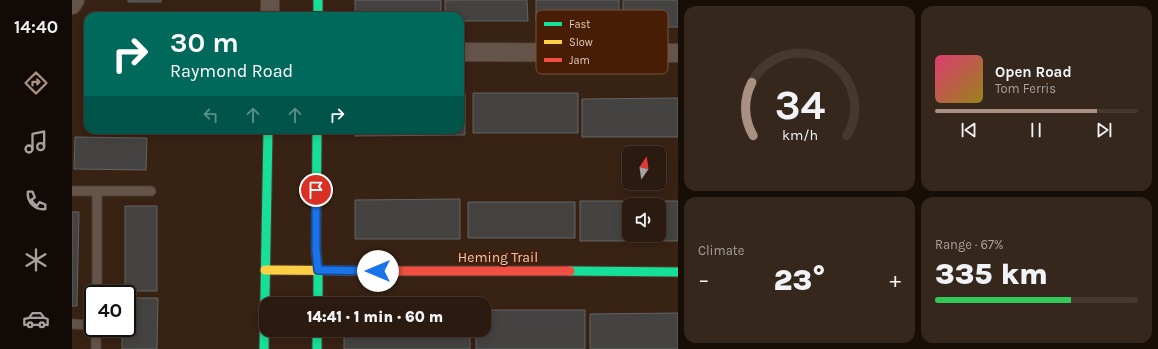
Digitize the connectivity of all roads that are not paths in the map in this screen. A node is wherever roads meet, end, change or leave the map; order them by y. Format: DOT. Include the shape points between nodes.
graph roads {
  1 [pos="76,0"];
  2 [pos="270,0"];
  3 [pos="318,0"];
  4 [pos="72,5"];
  5 [pos="270,12"];
  6 [pos="318,12"];
  7 [pos="464,52"];
  8 [pos="536,52"];
  9 [pos="668,53"];
  10 [pos="678,53"];
  11 [pos="268,134"];
  12 [pos="317,134"];
  13 [pos="72,191"];
  14 [pos="97,191"];
  15 [pos="151,191"];
  16 [pos="265,270"];
  17 [pos="318,270"];
  18 [pos="678,272"];
  19 [pos="97,285"];
  20 [pos="318,297"];
  21 [pos="72,324"];
  22 [pos="84,325"];
  23 [pos="96,337"];
  24 [pos="318,337"];
  25 [pos="96,349"];
  26 [pos="264,349"];
  27 [pos="317,349"];
  1 -- 4 [label="street"];
  2 -- 5 [label="street"];
  3 -- 6 [label="street"];
  7 -- 8 [label="street"];
  9 -- 10 [label="street"];
  11 -- 16 [label="street"];
  12 -- 17 [label="street"];
  13 -- 14 [label="lane"];
  14 -- 15 [label="lane"];
  14 -- 19 [label="lane"];
  16 -- 17 [label="street, Heming Trail"];
  16 -- 26 [label="street"];
  17 -- 18 [label="street, Heming Trail"];
  17 -- 20 [label="street"];
  21 -- 22 [label="lane"];
  23 -- 25 [label="lane"];
  24 -- 27 [label="street"];
}
